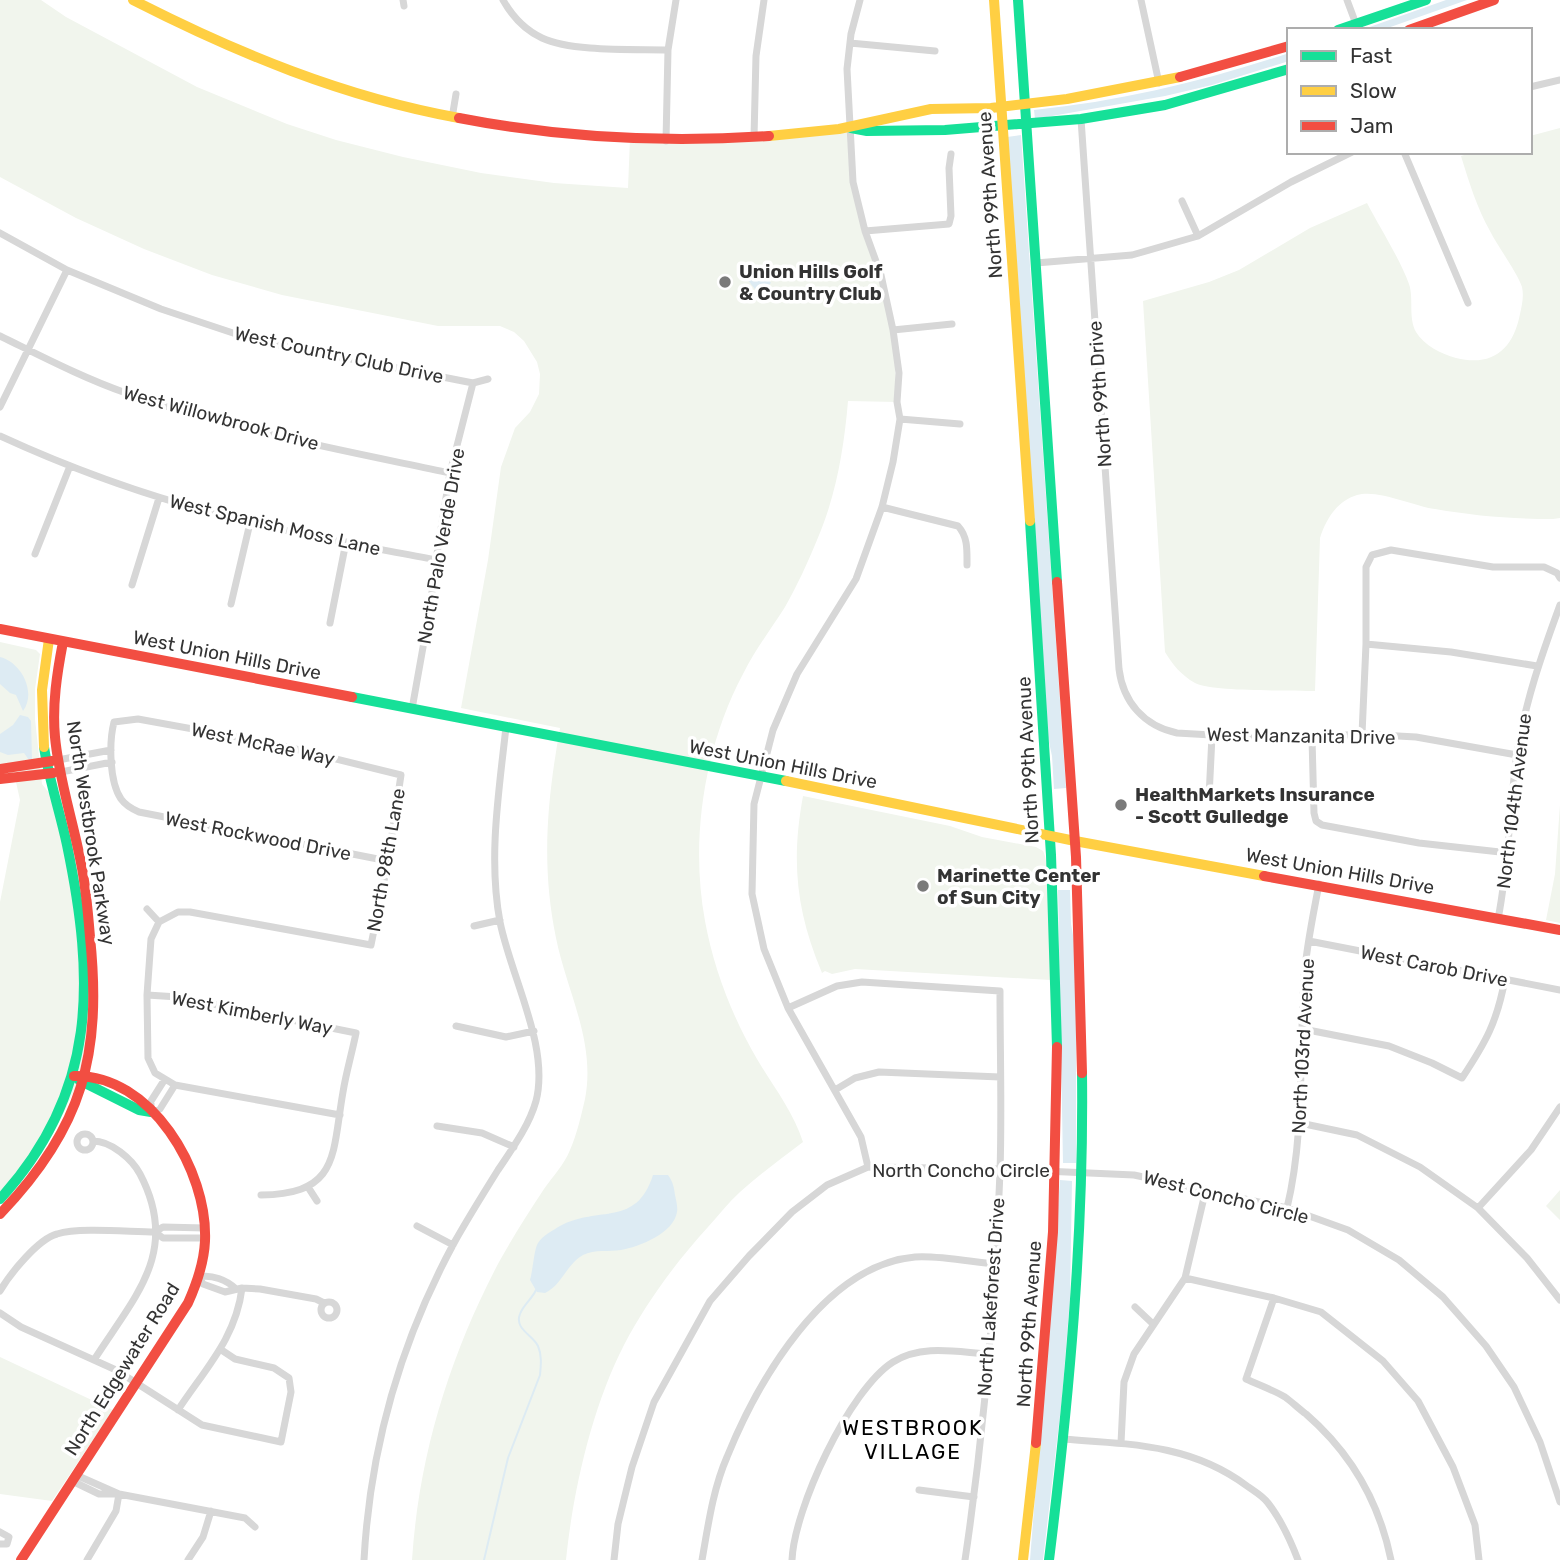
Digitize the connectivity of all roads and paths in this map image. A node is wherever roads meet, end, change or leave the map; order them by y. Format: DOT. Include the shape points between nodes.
graph roads {
  1 [pos="133,0"];
  2 [pos="503,0"];
  3 [pos="676,0"];
  4 [pos="764,0"];
  5 [pos="860,0"];
  6 [pos="994,0"];
  7 [pos="1018,0"];
  8 [pos="1141,0"];
  9 [pos="1347,0"];
  10 [pos="1426,0"];
  11 [pos="1494,0"];
  12 [pos="1356,24"];
  13 [pos="1344,28"];
  14 [pos="1415,28"];
  15 [pos="850,43"];
  16 [pos="1287,47"];
  17 [pos="668,50"];
  18 [pos="935,51"];
  19 [pos="1287,70"];
  20 [pos="1560,80"];
  21 [pos="1159,83"];
  22 [pos="1532,87"];
  23 [pos="456,93"];
  24 [pos="1025,103"];
  25 [pos="1002,106"];
  26 [pos="452,118"];
  27 [pos="1081,119"];
  28 [pos="1027,125"];
  29 [pos="1002,126"];
  30 [pos="849,127"];
  31 [pos="754,137"];
  32 [pos="666,141"];
  33 [pos="951,154"];
  34 [pos="1349,154"];
  35 [pos="1405,154"];
  36 [pos="1182,201"];
  37 [pos="865,231"];
  38 [pos="0,233"];
  39 [pos="1198,236"];
  40 [pos="1091,260"];
  41 [pos="1036,263"];
  42 [pos="67,270"];
  43 [pos="1468,303"];
  44 [pos="953,324"];
  45 [pos="893,330"];
  46 [pos="0,336"];
  47 [pos="28,350"];
  48 [pos="488,379"];
  49 [pos="472,383"];
  50 [pos="0,407"];
  51 [pos="900,419"];
  52 [pos="960,424"];
  53 [pos="0,436"];
  54 [pos="70,466"];
  55 [pos="450,473"];
  56 [pos="159,498"];
  57 [pos="882,507"];
  58 [pos="250,523"];
  59 [pos="346,542"];
  60 [pos="35,554"];
  61 [pos="436,559"];
  62 [pos="967,565"];
  63 [pos="1559,576"];
  64 [pos="132,585"];
  65 [pos="231,604"];
  66 [pos="1560,605"];
  67 [pos="330,623"];
  68 [pos="0,629"];
  69 [pos="49,639"];
  70 [pos="63,642"];
  71 [pos="1366,644"];
  72 [pos="1537,666"];
  73 [pos="1119,669"];
  74 [pos="412,709"];
  75 [pos="506,727"];
  76 [pos="1362,734"];
  77 [pos="1212,736"];
  78 [pos="1312,738"];
  79 [pos="111,750"];
  80 [pos="1517,755"];
  81 [pos="112,762"];
  82 [pos="51,765"];
  83 [pos="0,769"];
  84 [pos="61,772"];
  85 [pos="401,775"];
  86 [pos="760,777"];
  87 [pos="0,779"];
  88 [pos="1209,797"];
  89 [pos="1050,836"];
  90 [pos="1075,841"];
  91 [pos="1509,853"];
  92 [pos="388,862"];
  93 [pos="1319,884"];
  94 [pos="148,909"];
  95 [pos="1498,919"];
  96 [pos="500,920"];
  97 [pos="159,922"];
  98 [pos="474,926"];
  99 [pos="1560,930"];
  100 [pos="1309,941"];
  101 [pos="1506,979"];
  102 [pos="1560,990"];
  103 [pos="147,995"];
  104 [pos="788,1008"];
  105 [pos="456,1026"];
  106 [pos="1303,1029"];
  107 [pos="534,1031"];
  108 [pos="1000,1077"];
  109 [pos="81,1078"];
  110 [pos="165,1079"];
  111 [pos="175,1085"];
  112 [pos="835,1090"];
  113 [pos="1560,1107"];
  114 [pos="151,1112"];
  115 [pos="340,1115"];
  116 [pos="1300,1122"];
  117 [pos="437,1126"];
  118 [pos="93,1142"];
  119 [pos="514,1147"];
  120 [pos="868,1167"];
  121 [pos="1000,1169"];
  122 [pos="1056,1171"];
  123 [pos="1082,1172"];
  124 [pos="308,1187"];
  125 [pos="1206,1189"];
  126 [pos="261,1195"];
  127 [pos="0,1199"];
  128 [pos="317,1201"];
  129 [pos="1287,1208"];
  130 [pos="1478,1208"];
  131 [pos="0,1214"];
  132 [pos="417,1226"];
  133 [pos="155,1232"];
  134 [pos="205,1233"];
  135 [pos="453,1245"];
  136 [pos="995,1264"];
  137 [pos="199,1277"];
  138 [pos="1185,1278"];
  139 [pos="239,1289"];
  140 [pos="0,1291"];
  141 [pos="1274,1298"];
  142 [pos="1560,1300"];
  143 [pos="324,1303"];
  144 [pos="1135,1307"];
  145 [pos="0,1313"];
  146 [pos="1153,1324"];
  147 [pos="220,1349"];
  148 [pos="988,1354"];
  149 [pos="94,1360"];
  150 [pos="137,1382"];
  151 [pos="178,1410"];
  152 [pos="1062,1439"];
  153 [pos="1121,1443"];
  154 [pos="74,1478"];
  155 [pos="919,1490"];
  156 [pos="118,1494"];
  157 [pos="974,1497"];
  158 [pos="1560,1502"];
  159 [pos="211,1511"];
  160 [pos="255,1527"];
  161 [pos="0,1532"];
  162 [pos="0,1544"];
  163 [pos="21,1560"];
  164 [pos="87,1560"];
  165 [pos="187,1560"];
  166 [pos="364,1560"];
  167 [pos="614,1560"];
  168 [pos="702,1560"];
  169 [pos="792,1560"];
  170 [pos="965,1560"];
  171 [pos="1023,1560"];
  172 [pos="1049,1560"];
  173 [pos="1298,1560"];
  174 [pos="1391,1560"];
  175 [pos="1479,1560"];
  1 -- 26 [label="main road" via="276,67 344,91"];
  2 -- 17 [label="street" via="522,25 550,41"];
  3 -- 17 [label="street"];
  4 -- 31 [label="street" via="756,56"];
  5 -- 15 [label="street"];
  6 -- 25 [label="main road, North 99th Avenue"];
  7 -- 24 [label="main road"];
  8 -- 21 [label="street"];
  9 -- 12 [label="street"];
  10 -- 12 [label="main road"];
  11 -- 14 [label="main road"];
  12 -- 13 [label="main road"];
  15 -- 18 [label="street"];
  15 -- 30 [label="street" via="846,79"];
  16 -- 21 [label="main road"];
  17 -- 32 [label="street"];
  19 -- 27 [label="main road" via="1165,105"];
  20 -- 22 [label="street"];
  21 -- 24 [label="main road"];
  23 -- 26 [label="street"];
  24 -- 25 [label="main road"];
  24 -- 28 [label="main road"];
  25 -- 29 [label="main road, North 99th Avenue"];
  25 -- 30 [label="main road" via="942,108"];
  26 -- 32 [label="main road" via="546,133"];
  27 -- 28 [label="main road"];
  27 -- 40 [label="street, North 99th Drive"];
  28 -- 29 [label="main road"];
  28 -- 41 [label="main road"];
  29 -- 30 [label="main road" via="905,131"];
  29 -- 89 [label="main road, North 99th Avenue"];
  30 -- 31 [label="main road"];
  30 -- 37 [label="street" via="853,183"];
  31 -- 32 [label="main road"];
  33 -- 37 [label="street" via="949,224"];
  34 -- 39 [label="street"];
  35 -- 43 [label="street"];
  36 -- 39 [label="street"];
  37 -- 45 [label="street"];
  38 -- 42 [label="street, West Country Club Drive"];
  39 -- 40 [label="street" via="1132,255"];
  40 -- 41 [label="street"];
  40 -- 73 [label="street, North 99th Drive"];
  41 -- 90 [label="main road"];
  42 -- 47 [label="street"];
  42 -- 49 [label="street, West Country Club Drive" via="161,309 254,340"];
  44 -- 45 [label="street"];
  45 -- 51 [label="street"];
  46 -- 47 [label="street, West Willowbrook Drive"];
  47 -- 50 [label="street"];
  47 -- 55 [label="street, West Willowbrook Drive" via="122,392 183,412 289,440"];
  48 -- 49 [label="street, West Country Club Drive"];
  49 -- 55 [label="street, North Palo Verde Drive"];
  51 -- 52 [label="street"];
  51 -- 57 [label="street"];
  53 -- 54 [label="street, West Spanish Moss Lane"];
  54 -- 56 [label="street, West Spanish Moss Lane"];
  54 -- 60 [label="street"];
  55 -- 61 [label="street, North Palo Verde Drive"];
  56 -- 58 [label="street, West Spanish Moss Lane"];
  56 -- 64 [label="street"];
  57 -- 62 [label="street" via="958,526 965,536"];
  57 -- 86 [label="street" via="856,579 780,709"];
  58 -- 59 [label="street, West Spanish Moss Lane"];
  58 -- 65 [label="street"];
  59 -- 61 [label="street, West Spanish Moss Lane"];
  59 -- 67 [label="street"];
  61 -- 74 [label="street, North Palo Verde Drive"];
  63 -- 71 [label="street" via="1544,568 1493,567 1391,550 1372,555 1366,567"];
  66 -- 72 [label="street, North 104th Avenue"];
  68 -- 69 [label="main road, West Union Hills Drive"];
  69 -- 70 [label="main road, West Union Hills Drive"];
  69 -- 82 [label="main road, North Westbrook Parkway" via="42,691"];
  70 -- 74 [label="main road, West Union Hills Drive"];
  70 -- 82 [label="main road, North Westbrook Parkway"];
  71 -- 72 [label="street"];
  71 -- 76 [label="street"];
  72 -- 80 [label="street, North 104th Avenue"];
  73 -- 77 [label="street, West Manzanita Drive" via="1125,693 1146,720 1168,731"];
  74 -- 75 [label="main road, West Union Hills Drive"];
  75 -- 86 [label="main road, West Union Hills Drive"];
  75 -- 96 [label="street" via="496,816"];
  76 -- 78 [label="street, West Manzanita Drive"];
  76 -- 80 [label="street, West Manzanita Drive" via="1416,737"];
  77 -- 78 [label="street, West Manzanita Drive"];
  77 -- 88 [label="street"];
  78 -- 91 [label="street" via="1314,813 1322,825 1411,842"];
  79 -- 81 [label="street"];
  79 -- 82 [label="street"];
  79 -- 85 [label="street, West McRae Way" via="114,722 138,719 275,744"];
  80 -- 91 [label="street, North 104th Avenue"];
  81 -- 84 [label="street"];
  81 -- 92 [label="street, West Rockwood Drive" via="117,791 139,812"];
  82 -- 83 [label="main road"];
  82 -- 84 [label="main road"];
  82 -- 87 [label="main road"];
  82 -- 109 [label="main road, North Westbrook Parkway" via="71,869 85,988"];
  84 -- 109 [label="main road, North Westbrook Parkway" via="82,866 95,990 93,1033"];
  85 -- 92 [label="street, North 98th Lane"];
  86 -- 89 [label="main road, West Union Hills Drive"];
  86 -- 104 [label="street" via="753,819 752,894 764,949"];
  89 -- 90 [label="main road, West Union Hills Drive"];
  89 -- 122 [label="main road, North 99th Avenue" via="1056,947"];
  90 -- 93 [label="main road, West Union Hills Drive"];
  90 -- 123 [label="main road"];
  91 -- 95 [label="street, North 104th Avenue"];
  92 -- 97 [label="street, North 98th Lane" via="371,945 190,912 178,912"];
  93 -- 95 [label="main road, West Union Hills Drive"];
  93 -- 100 [label="street, North 103rd Avenue"];
  94 -- 97 [label="street"];
  95 -- 99 [label="main road, West Union Hills Drive"];
  96 -- 98 [label="street"];
  96 -- 107 [label="street"];
  97 -- 103 [label="street" via="151,939"];
  100 -- 101 [label="street, West Carob Drive"];
  100 -- 106 [label="street, North 103rd Avenue"];
  101 -- 102 [label="street, West Carob Drive"];
  101 -- 106 [label="street" via="1496,1021 1462,1078 1389,1046"];
  103 -- 110 [label="street" via="148,1058 155,1073"];
  103 -- 115 [label="street, West Kimberly Way" via="178,997 356,1034"];
  104 -- 108 [label="street, North Lakeforest Drive" via="836,986 862,982 1000,991"];
  104 -- 112 [label="street"];
  105 -- 107 [label="street" via="506,1037"];
  106 -- 116 [label="street, North 103rd Avenue"];
  107 -- 119 [label="street" via="540,1072 536,1101"];
  108 -- 112 [label="street" via="879,1072 855,1078"];
  108 -- 121 [label="street, North Lakeforest Drive"];
  109 -- 114 [label="main road, North Edgewater Road"];
  109 -- 127 [label="main road, North Westbrook Parkway" via="24,1173"];
  109 -- 131 [label="main road, North Westbrook Parkway" via="55,1144 35,1176"];
  110 -- 111 [label="street"];
  110 -- 114 [label="street" via="151,1101"];
  111 -- 114 [label="street" via="160,1109"];
  111 -- 115 [label="street"];
  112 -- 120 [label="street" via="861,1137"];
  113 -- 130 [label="street" via="1531,1150"];
  114 -- 134 [label="main road, North Edgewater Road" via="187,1158 197,1183"];
  115 -- 124 [label="street" via="329,1166"];
  116 -- 129 [label="street, North 103rd Avenue" via="1296,1173"];
  116 -- 130 [label="street" via="1357,1135 1420,1167"];
  117 -- 119 [label="street" via="482,1133"];
  118 -- 133 [label="street" via="102,1141 135,1166 147,1189"];
  119 -- 135 [label="street"];
  120 -- 121 [label="street, North Concho Circle"];
  120 -- 167 [label="street, North Concho Circle" via="827,1185 792,1212 710,1301 653,1402 632,1466"];
  121 -- 122 [label="street, North Concho Circle"];
  121 -- 136 [label="street, North Lakeforest Drive"];
  122 -- 123 [label="street, North Concho Circle"];
  122 -- 171 [label="main road, North 99th Avenue" via="1048,1333"];
  123 -- 125 [label="street, West Concho Circle" via="1134,1175"];
  123 -- 152 [label="main road"];
  124 -- 126 [label="street" via="286,1195"];
  124 -- 128 [label="street"];
  125 -- 129 [label="street, West Concho Circle"];
  125 -- 138 [label="street"];
  129 -- 158 [label="street, West Concho Circle" via="1348,1230 1399,1260 1443,1297 1514,1387 1541,1442"];
  130 -- 142 [label="street"];
  132 -- 135 [label="street"];
  133 -- 134 [label="street" via="163,1227"];
  133 -- 140 [label="street" via="54,1234 18,1265"];
  133 -- 149 [label="street" via="150,1271"];
  134 -- 137 [label="main road, North Edgewater Road"];
  135 -- 166 [label="street" via="395,1380 374,1468"];
  136 -- 148 [label="street, North Lakeforest Drive"];
  136 -- 168 [label="street" via="916,1257 876,1267 840,1289 817,1311 765,1378 726,1458"];
  137 -- 139 [label="street" via="213,1289"];
  137 -- 150 [label="main road, North Edgewater Road" via="188,1303"];
  138 -- 141 [label="street"];
  138 -- 146 [label="street"];
  139 -- 143 [label="street" via="286,1292"];
  139 -- 147 [label="street" via="234,1325"];
  141 -- 174 [label="street" via="1246,1379 1286,1398 1330,1435 1372,1502"];
  141 -- 175 [label="street" via="1321,1312 1383,1361 1418,1401 1453,1467 1475,1525"];
  144 -- 146 [label="street"];
  145 -- 149 [label="street"];
  146 -- 153 [label="street" via="1134,1354 1124,1382"];
  147 -- 151 [label="street"];
  147 -- 151 [label="street" via="289,1378 291,1392 281,1443 202,1425"];
  148 -- 157 [label="street, North Lakeforest Drive"];
  148 -- 169 [label="street" via="929,1349 894,1362 873,1381 837,1432 815,1479 797,1524"];
  149 -- 150 [label="street"];
  150 -- 151 [label="street"];
  150 -- 154 [label="main road, North Edgewater Road"];
  152 -- 153 [label="street"];
  152 -- 172 [label="main road"];
  153 -- 173 [label="street" via="1196,1457 1234,1476 1266,1500 1285,1527"];
  154 -- 156 [label="street"];
  154 -- 163 [label="main road, North Edgewater Road"];
  155 -- 157 [label="street"];
  156 -- 159 [label="street"];
  156 -- 164 [label="street" via="116,1511"];
  157 -- 170 [label="street, North Lakeforest Drive"];
  159 -- 160 [label="street" via="245,1518"];
  159 -- 165 [label="street" via="203,1537"];
  161 -- 162 [label="street" via="9,1537 7,1544"];
}
